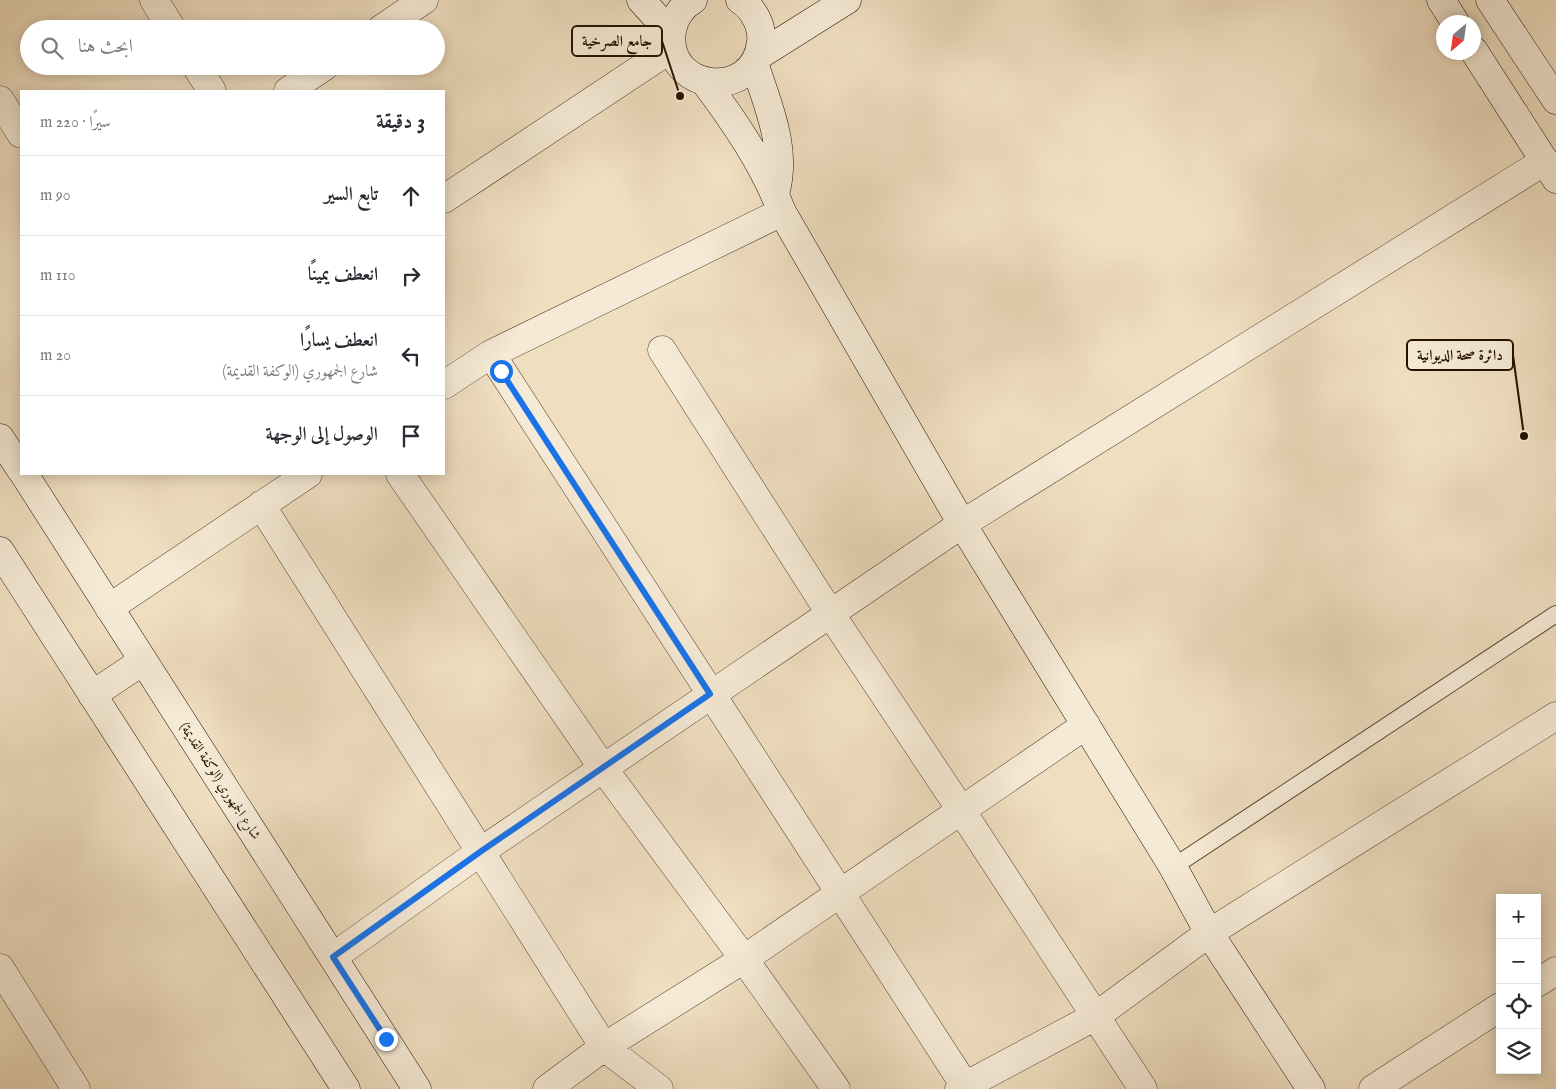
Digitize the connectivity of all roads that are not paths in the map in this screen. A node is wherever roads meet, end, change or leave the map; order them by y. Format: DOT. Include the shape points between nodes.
graph roads {
  1 [pos="154,0"];
  2 [pos="424,0"];
  3 [pos="641,0"];
  4 [pos="693,0"];
  5 [pos="742,0"];
  6 [pos="847,0"];
  7 [pos="1441,0"];
  8 [pos="1490,0"];
  9 [pos="1451,15"];
  10 [pos="166,20"];
  11 [pos="394,20"];
  12 [pos="672,43"];
  13 [pos="756,59"];
  14 [pos="1480,60"];
  15 [pos="202,75"];
  16 [pos="312,75"];
  17 [pos="704,81"];
  18 [pos="211,90"];
  19 [pos="289,90"];
  20 [pos="0,100"];
  21 [pos="1556,100"];
  22 [pos="20,132"];
  23 [pos="1550,170"];
  24 [pos="445,197"];
  25 [pos="779,203"];
  26 [pos="662,350"];
  27 [pos="490,354"];
  28 [pos="445,384"];
  29 [pos="0,438"];
  30 [pos="20,467"];
  31 [pos="25,475"];
  32 [pos="306,475"];
  33 [pos="401,475"];
  34 [pos="261,505"];
  35 [pos="962,524"];
  36 [pos="0,551"];
  37 [pos="109,608"];
  38 [pos="830,612"];
  39 [pos="1556,614"];
  40 [pos="143,661"];
  41 [pos="710,694"];
  42 [pos="92,695"];
  43 [pos="1556,716"];
  44 [pos="1086,725"];
  45 [pos="603,768"];
  46 [pos="961,810"];
  47 [pos="480,852"];
  48 [pos="1174,867"];
  49 [pos="840,892"];
  50 [pos="1209,933"];
  51 [pos="333,957"];
  52 [pos="744,959"];
  53 [pos="0,968"];
  54 [pos="1556,971"];
  55 [pos="1541,980"];
  56 [pos="1496,1010"];
  57 [pos="1096,1016"];
  58 [pos="604,1047"];
  59 [pos="963,1088"];
  60 [pos="76,1089"];
  61 [pos="346,1089"];
  62 [pos="417,1089"];
  63 [pos="547,1089"];
  64 [pos="660,1089"];
  65 [pos="836,1089"];
  66 [pos="1143,1089"];
  67 [pos="1311,1089"];
  68 [pos="1373,1089"];
  1 -- 10 [label="street"];
  2 -- 11 [label="street"];
  3 -- 12 [label="street"];
  4 -- 12 [label="street" via="673,24"];
  5 -- 13 [label="street" via="760,26 762,41"];
  6 -- 13 [label="street"];
  7 -- 9 [label="street"];
  8 -- 21 [label="street"];
  12 -- 17 [label="street" via="676,59 684,69"];
  12 -- 24 [label="street"];
  13 -- 17 [label="street" via="737,78 716,83"];
  13 -- 25 [label="street" via="780,153"];
  14 -- 23 [label="street"];
  15 -- 18 [label="street"];
  16 -- 19 [label="street"];
  17 -- 25 [label="street" via="743,136"];
  20 -- 22 [label="street"];
  23 -- 35 [label="street"];
  25 -- 27 [label="street"];
  25 -- 35 [label="street"];
  26 -- 38 [label="street"];
  27 -- 28 [label="street"];
  27 -- 41 [label="street"];
  29 -- 30 [label="street, شارع الجمهوري (الوكفة القديمة)"];
  31 -- 37 [label="street, شارع الجمهوري (الوكفة القديمة)"];
  32 -- 34 [label="street"];
  33 -- 45 [label="street"];
  34 -- 37 [label="street"];
  34 -- 47 [label="street"];
  35 -- 38 [label="street"];
  35 -- 44 [label="street"];
  36 -- 42 [label="street"];
  37 -- 40 [label="street, شارع الجمهوري (الوكفة القديمة)"];
  38 -- 41 [label="street"];
  38 -- 46 [label="street"];
  39 -- 48 [label="lane"];
  40 -- 42 [label="street"];
  40 -- 51 [label="street, شارع الجمهوري (الوكفة القديمة)"];
  41 -- 45 [label="street"];
  41 -- 49 [label="street"];
  42 -- 61 [label="street"];
  43 -- 50 [label="street"];
  44 -- 46 [label="street"];
  44 -- 48 [label="street"];
  45 -- 47 [label="street"];
  45 -- 52 [label="street"];
  46 -- 49 [label="street"];
  46 -- 57 [label="street"];
  47 -- 51 [label="street"];
  47 -- 58 [label="street"];
  48 -- 50 [label="street"];
  49 -- 52 [label="street"];
  49 -- 59 [label="street"];
  50 -- 57 [label="street"];
  50 -- 67 [label="street"];
  51 -- 62 [label="street, شارع الجمهوري (الوكفة القديمة)"];
  52 -- 58 [label="street"];
  52 -- 65 [label="street"];
  53 -- 60 [label="street"];
  54 -- 55 [label="street"];
  56 -- 68 [label="street"];
  57 -- 59 [label="street"];
  57 -- 66 [label="street"];
  58 -- 63 [label="street"];
  58 -- 64 [label="street"];
}
